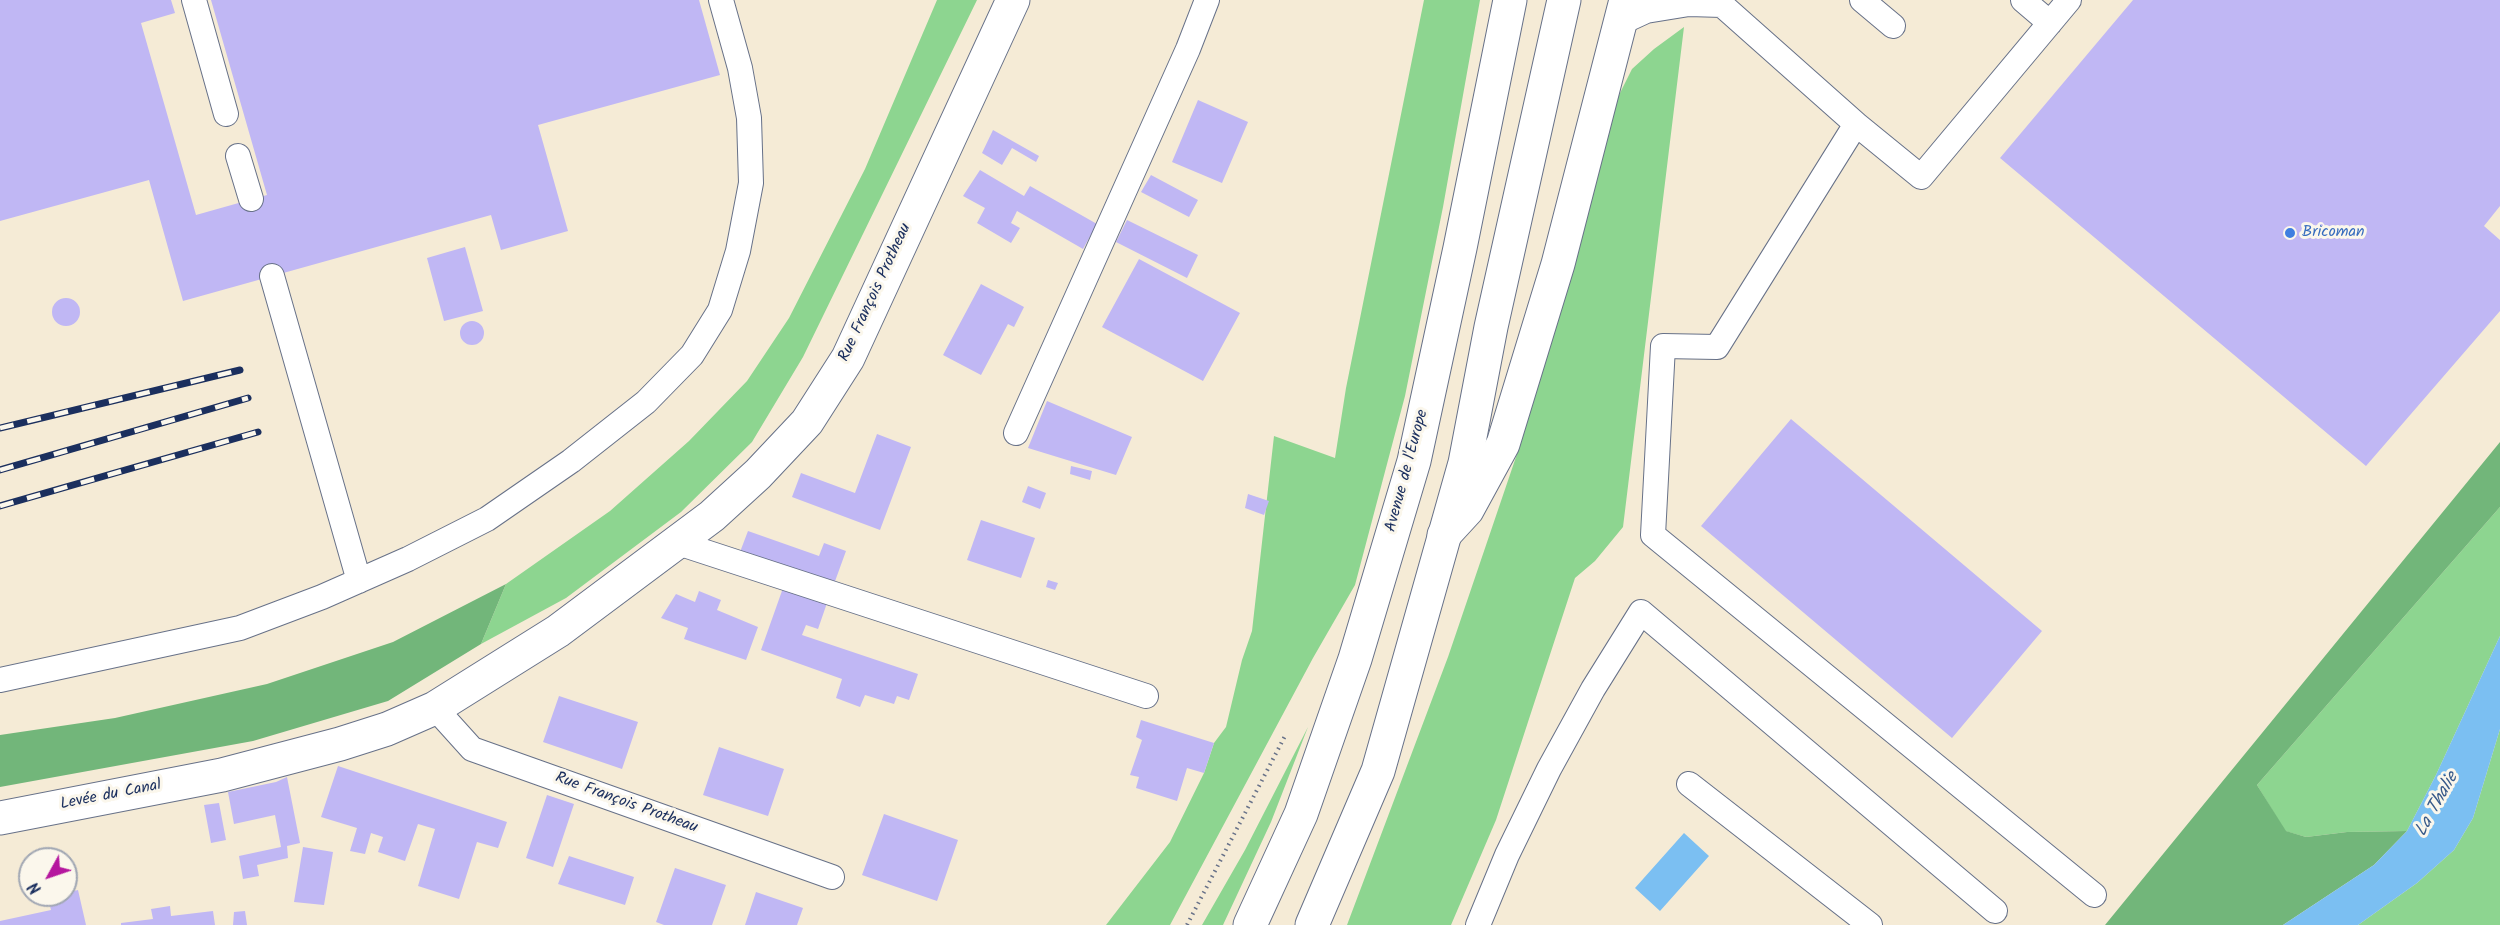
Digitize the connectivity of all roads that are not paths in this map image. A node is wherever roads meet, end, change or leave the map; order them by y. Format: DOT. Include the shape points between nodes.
graph roads {
  1 [pos="194,0"];
  2 [pos="721,0"];
  3 [pos="1013,0"];
  4 [pos="1208,0"];
  5 [pos="1510,0"];
  6 [pos="1564,0"];
  7 [pos="1862,0"];
  8 [pos="2023,0"];
  9 [pos="2069,0"];
  10 [pos="1722,2"];
  11 [pos="1623,12"];
  12 [pos="2050,23"];
  13 [pos="1893,26"];
  14 [pos="226,114"];
  15 [pos="1856,124"];
  16 [pos="238,156"];
  17 [pos="251,200"];
  18 [pos="272,276"];
  19 [pos="1016,433"];
  20 [pos="1444,535"];
  21 [pos="678,543"];
  22 [pos="359,581"];
  23 [pos="0,680"];
  24 [pos="1146,696"];
  25 [pos="435,708"];
  26 [pos="222,775"];
  27 [pos="1689,784"];
  28 [pos="0,818"];
  29 [pos="832,877"];
  30 [pos="2094,895"];
  31 [pos="1995,911"];
  32 [pos="1250,925"];
  33 [pos="1312,925"];
  34 [pos="1478,925"];
  35 [pos="1870,925"];
  1 -- 14 [label="lane"];
  2 -- 22 [label="lane" via="749,118 751,183 738,251 720,310 698,346 646,402 487,519"];
  3 -- 21 [label="street, Rue François Protheau" via="848,358 807,422 758,474"];
  4 -- 19 [label="lane"];
  5 -- 32 [label="street, Avenue de l'Europe" via="1414,461 1356,659 1301,814"];
  6 -- 20 [label="street" via="1491,327 1465,463"];
  7 -- 13 [label="lane"];
  8 -- 12 [label="lane"];
  9 -- 12 [label="lane"];
  10 -- 11 [label="lane"];
  10 -- 15 [label="lane"];
  11 -- 20 [label="street" via="1558,264 1503,444 1467,510"];
  12 -- 15 [label="lane" via="1921,177"];
  15 -- 30 [label="lane" via="1717,347 1663,346 1653,535"];
  16 -- 17 [label="lane"];
  18 -- 22 [label="lane"];
  20 -- 33 [label="street" via="1378,771"];
  21 -- 24 [label="lane"];
  21 -- 25 [label="street, Rue François Protheau" via="558,631"];
  22 -- 23 [label="lane" via="240,628"];
  25 -- 26 [label="street, Rue François Protheau" via="340,744"];
  25 -- 29 [label="lane, Rue François Protheau" via="472,749"];
  26 -- 28 [label="street, Levée du Canal"];
  27 -- 35 [label="lane"];
  31 -- 34 [label="lane" via="1641,612 1549,769 1506,855"];
}
